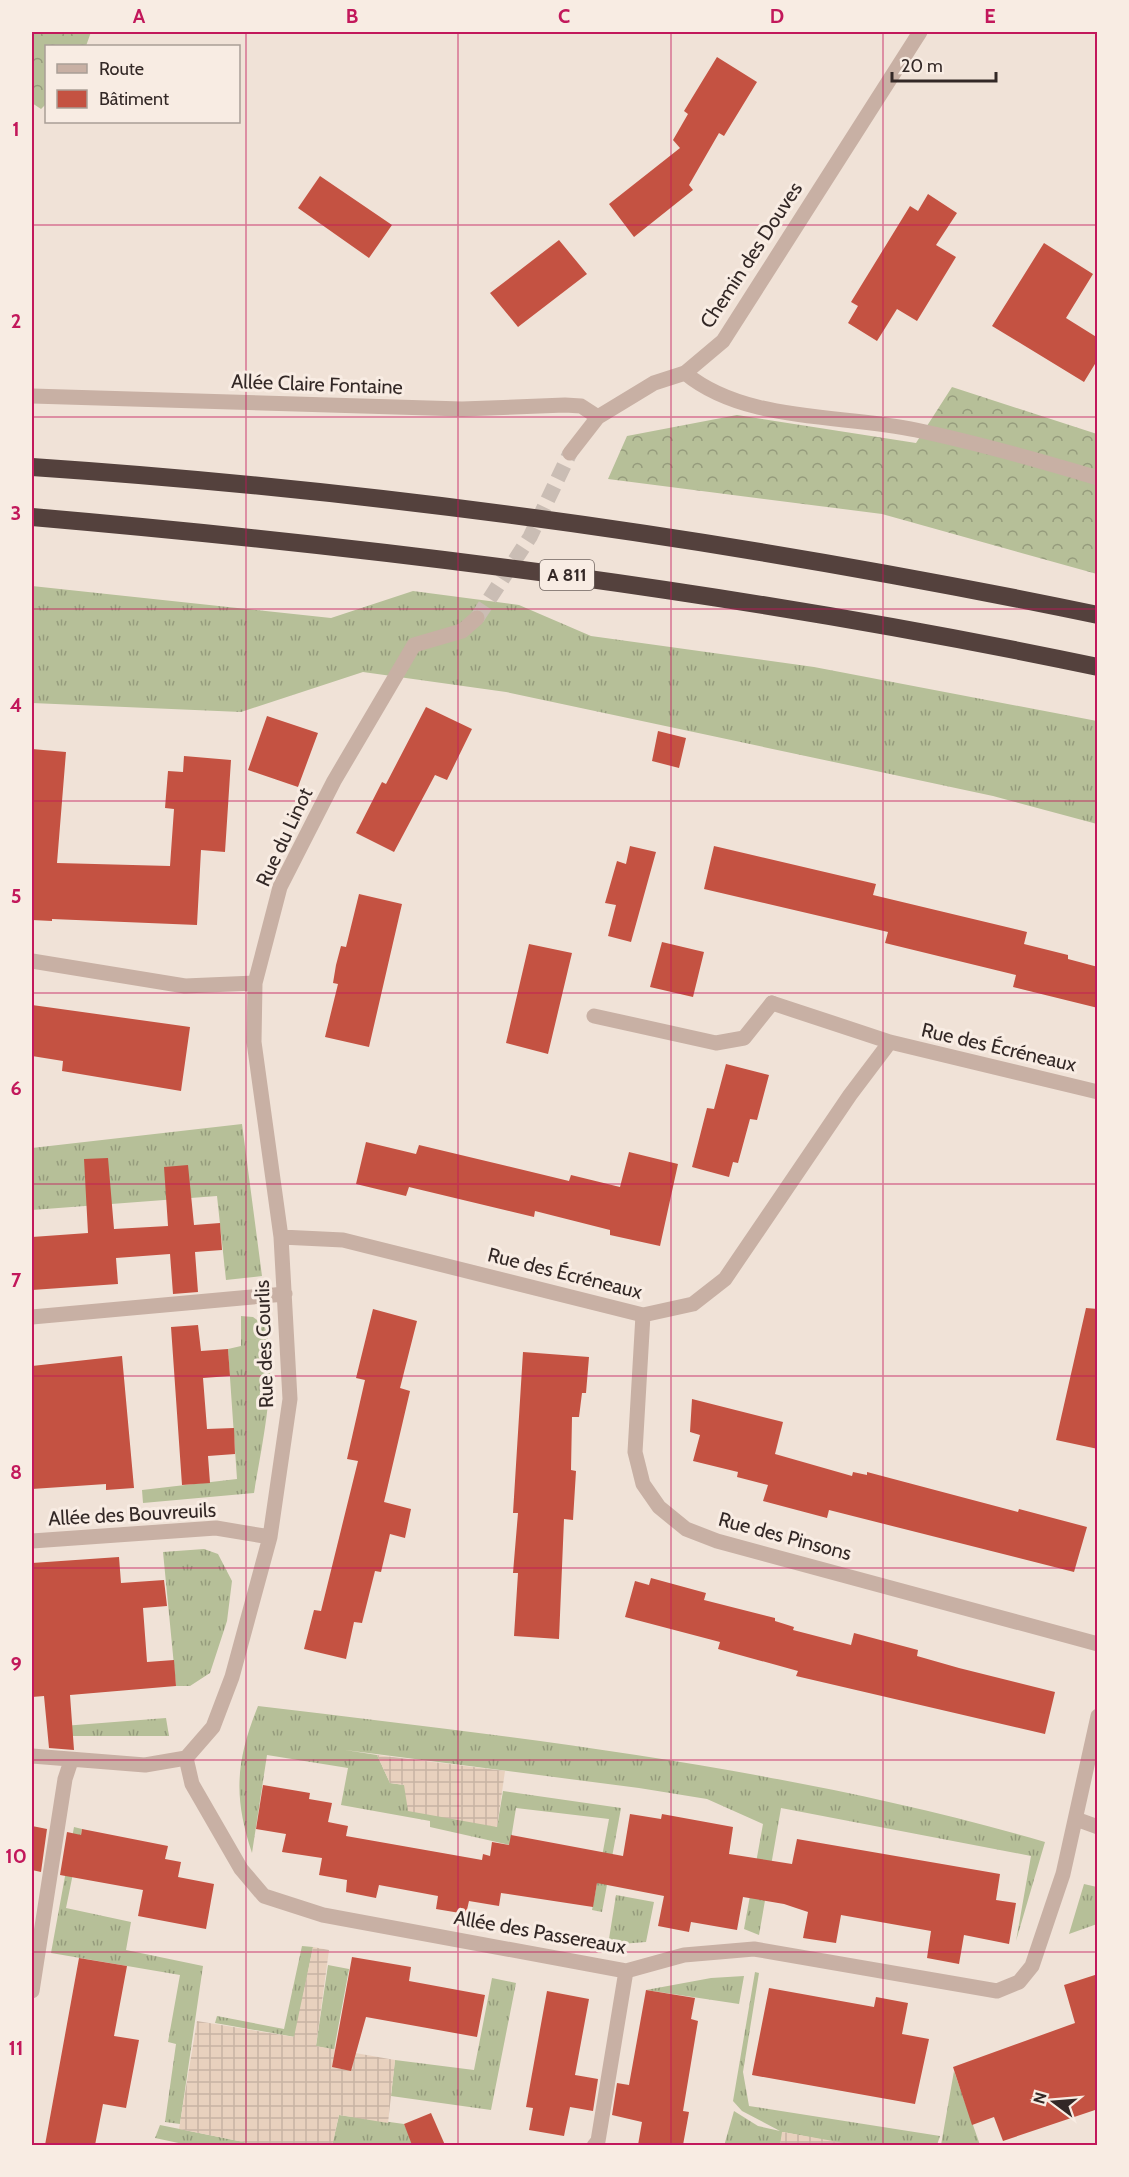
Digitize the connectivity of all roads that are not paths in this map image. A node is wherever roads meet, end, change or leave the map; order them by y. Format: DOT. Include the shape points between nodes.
graph roads {
  1 [pos="920,32"];
  2 [pos="685,373"];
  3 [pos="32,396"];
  4 [pos="598,417"];
  5 [pos="570,453"];
  6 [pos="32,467"];
  7 [pos="1098,478"];
  8 [pos="32,517"];
  9 [pos="1098,615"];
  10 [pos="477,618"];
  11 [pos="1098,667"];
  12 [pos="32,961"];
  13 [pos="255,983"];
  14 [pos="594,1016"];
  15 [pos="890,1042"];
  16 [pos="1098,1092"];
  17 [pos="281,1237"];
  18 [pos="285,1294"];
  19 [pos="643,1315"];
  20 [pos="32,1317"];
  21 [pos="270,1537"];
  22 [pos="32,1541"];
  23 [pos="1098,1644"];
  24 [pos="1098,1716"];
  25 [pos="32,1756"];
  26 [pos="186,1758"];
  27 [pos="70,1761"];
  28 [pos="1076,1819"];
  29 [pos="1098,1827"];
  30 [pos="626,1971"];
  31 [pos="32,1991"];
  32 [pos="594,2145"];
  1 -- 2 [label="street, Chemin des Douves" via="723,341"];
  2 -- 4 [label="street, Chemin des Douves" via="654,383"];
  2 -- 7 [label="street" via="714,393 751,406 914,429"];
  3 -- 4 [label="street, Allée Claire Fontaine" via="450,409 565,405 581,406"];
  4 -- 5 [label="street, Chemin des Douves"];
  6 -- 9 [label="highway" via="352,496 556,522 820,563"];
  8 -- 11 [label="highway, A 811" via="343,546 593,579 872,623"];
  10 -- 13 [label="street, Rue du Linot" via="462,631 414,645 334,781 280,886"];
  12 -- 13 [label="street" via="185,986"];
  13 -- 17 [label="street, Rue des Courlis" via="254,1042"];
  14 -- 15 [label="street, Rue des Écréneaux" via="716,1043 744,1038 772,1003"];
  15 -- 16 [label="street, Rue des Écréneaux"];
  15 -- 19 [label="street, Rue des Écréneaux" via="725,1279 693,1304"];
  17 -- 18 [label="street, Rue des Courlis"];
  17 -- 19 [label="street, Rue des Écréneaux" via="343,1240"];
  18 -- 20 [label="street"];
  18 -- 21 [label="street, Rue des Courlis" via="290,1399"];
  19 -- 23 [label="street, Rue des Pinsons" via="635,1452 643,1484 659,1507 686,1529 717,1541"];
  21 -- 22 [label="street, Allée des Bouvreuils" via="216,1528"];
  21 -- 26 [label="street, Rue des Courlis" via="232,1677 213,1726"];
  24 -- 28 [label="street"];
  25 -- 27 [label="street"];
  26 -- 27 [label="street" via="145,1765"];
  26 -- 30 [label="street, Allée des Passereaux" via="192,1784 241,1869 264,1896 328,1917"];
  27 -- 31 [label="street"];
  28 -- 29 [label="street"];
  28 -- 30 [label="street, Allée des Passereaux" via="1063,1874 1032,1966 1018,1982 997,1991 754,1949 684,1955"];
  30 -- 32 [label="street" via="598,2141"];
}
